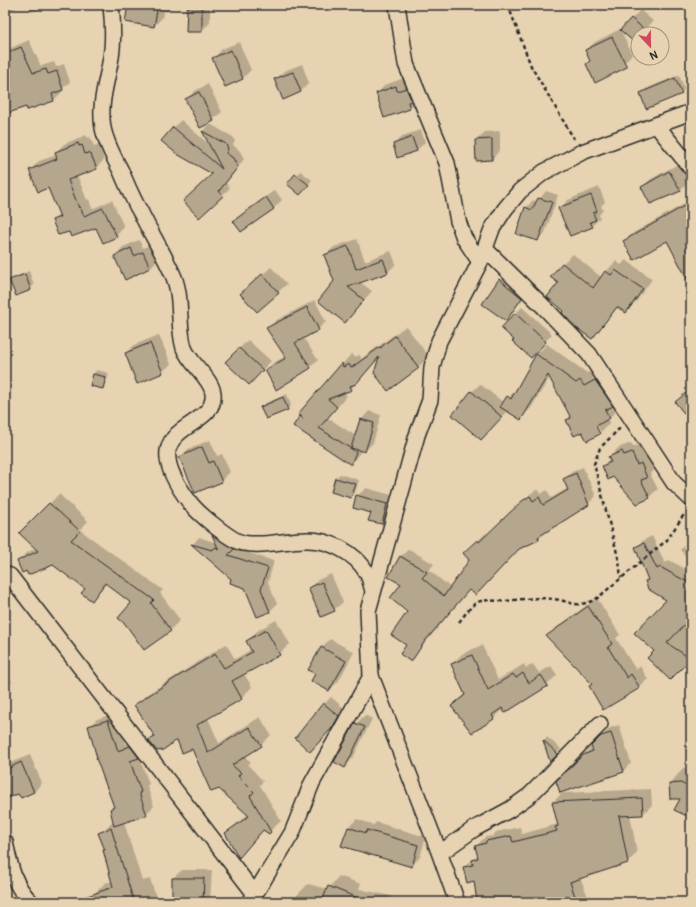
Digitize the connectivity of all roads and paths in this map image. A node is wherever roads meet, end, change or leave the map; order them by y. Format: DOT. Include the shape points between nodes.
graph roads {
  1 [pos="111,5"];
  2 [pos="397,5"];
  3 [pos="508,5"];
  4 [pos="691,112"];
  5 [pos="657,126"];
  6 [pos="582,152"];
  7 [pos="691,168"];
  8 [pos="482,256"];
  9 [pos="631,419"];
  10 [pos="689,505"];
  11 [pos="5,574"];
  12 [pos="622,578"];
  13 [pos="373,591"];
  14 [pos="459,622"];
  15 [pos="371,676"];
  16 [pos="600,724"];
  17 [pos="5,842"];
  18 [pos="440,853"];
  19 [pos="252,898"];
  20 [pos="31,902"];
  21 [pos="457,902"];
  1 -- 13 [label="street" via="114,25 103,94 103,128 140,212 175,277 184,347 190,361 210,384 213,393 206,412 176,436 167,450 174,479 192,505 208,521 240,543 258,545 304,540 322,541 340,548 357,560 368,573"];
  2 -- 8 [label="street" via="406,64 447,163 458,221 464,238"];
  3 -- 6 [label="path" via="531,66"];
  4 -- 5 [label="street"];
  5 -- 6 [label="street"];
  5 -- 7 [label="street"];
  6 -- 8 [label="street" via="544,172 520,191 492,229"];
  8 -- 9 [label="street" via="544,307 589,354"];
  8 -- 13 [label="street" via="439,341 432,367 430,400 417,435"];
  9 -- 10 [label="street"];
  9 -- 12 [label="path" via="600,448 594,464"];
  10 -- 12 [label="path" via="667,540"];
  11 -- 19 [label="street" via="10,576"];
  12 -- 14 [label="path" via="595,600 584,604 573,605 554,599 481,601 472,606"];
  13 -- 15 [label="street" via="368,611"];
  15 -- 18 [label="street"];
  15 -- 19 [label="street" via="312,783 292,833"];
  16 -- 18 [label="street" via="530,795"];
  17 -- 20 [label="street" via="17,887"];
  18 -- 21 [label="street"];
}
